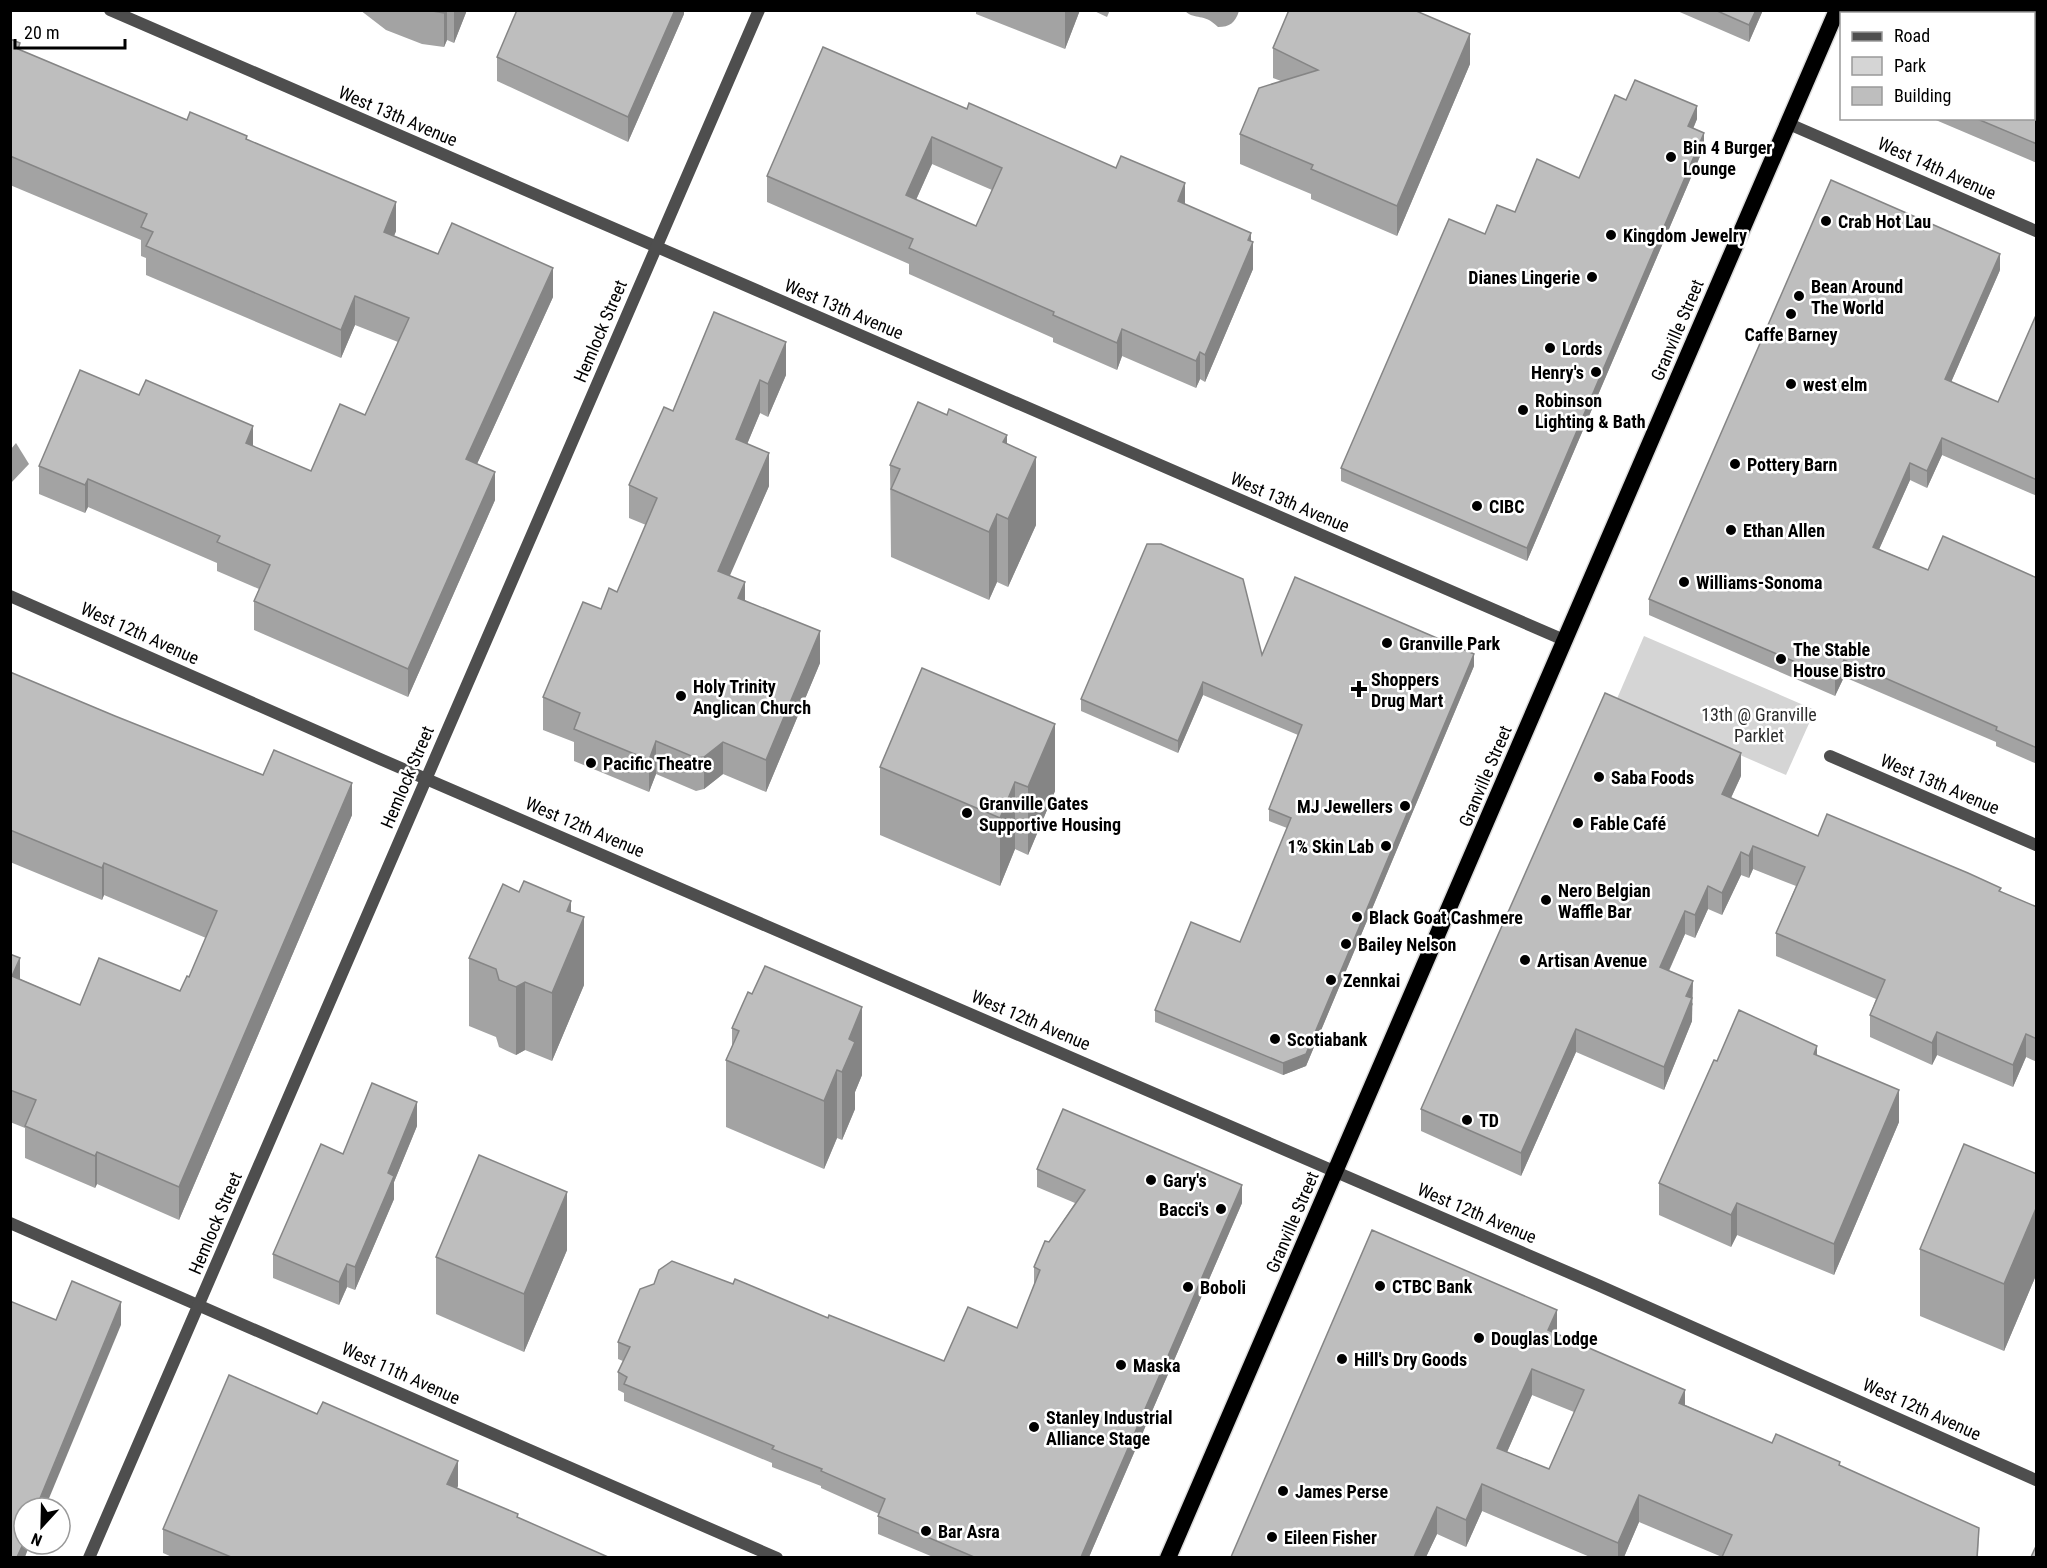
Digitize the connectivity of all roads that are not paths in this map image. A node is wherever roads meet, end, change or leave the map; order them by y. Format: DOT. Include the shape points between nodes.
graph roads {
  1 [pos="110,10"];
  2 [pos="759,10"];
  3 [pos="1838,10"];
  4 [pos="1789,123"];
  5 [pos="2037,231"];
  6 [pos="656,247"];
  7 [pos="10,596"];
  8 [pos="1564,640"];
  9 [pos="1830,756"];
  10 [pos="426,779"];
  11 [pos="2037,845"];
  12 [pos="1335,1170"];
  13 [pos="10,1223"];
  14 [pos="199,1305"];
  15 [pos="2037,1480"];
  16 [pos="89,1557"];
  17 [pos="777,1557"];
  18 [pos="1168,1557"];
  1 -- 6 [label="street, West 13th Avenue"];
  2 -- 6 [label="street, Hemlock Street"];
  3 -- 4 [label="highway, Granville Street"];
  4 -- 5 [label="street, West 14th Avenue"];
  4 -- 8 [label="highway, Granville Street"];
  6 -- 8 [label="street, West 13th Avenue"];
  6 -- 10 [label="street, Hemlock Street"];
  7 -- 10 [label="street, West 12th Avenue"];
  8 -- 12 [label="highway, Granville Street"];
  9 -- 11 [label="street, West 13th Avenue"];
  10 -- 12 [label="street, West 12th Avenue"];
  10 -- 14 [label="street, Hemlock Street"];
  12 -- 15 [label="street, West 12th Avenue"];
  12 -- 18 [label="highway, Granville Street"];
  13 -- 14 [label="street, West 11th Avenue"];
  14 -- 16 [label="street, Hemlock Street"];
  14 -- 17 [label="street, West 11th Avenue"];
}
